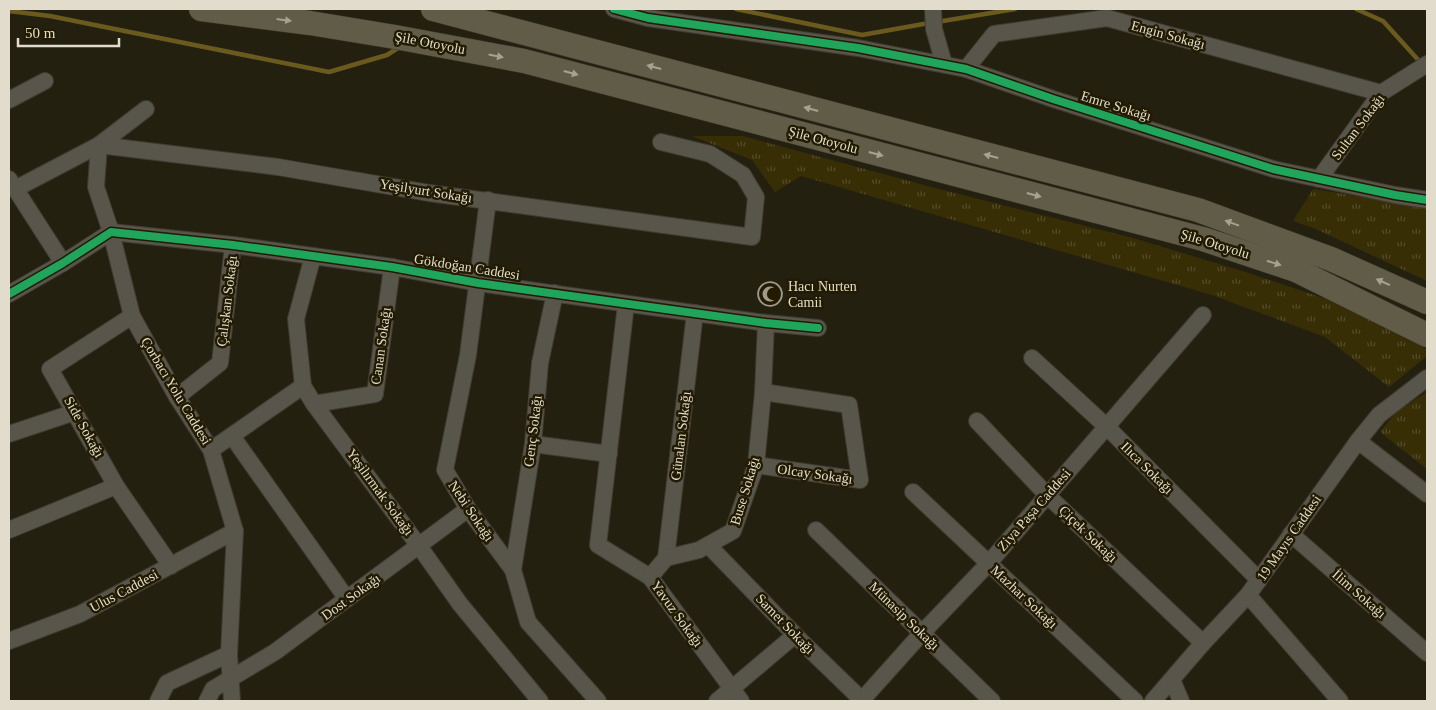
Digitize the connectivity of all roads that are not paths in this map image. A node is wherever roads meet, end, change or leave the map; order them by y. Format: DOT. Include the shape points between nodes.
graph roads {
  1 [pos="201,9"];
  2 [pos="433,9"];
  3 [pos="614,9"];
  4 [pos="634,9"];
  5 [pos="643,13"];
  6 [pos="933,17"];
  7 [pos="944,64"];
  8 [pos="1422,68"];
  9 [pos="966,69"];
  10 [pos="45,81"];
  11 [pos="1381,93"];
  12 [pos="9,100"];
  13 [pos="146,109"];
  14 [pos="661,142"];
  15 [pos="100,145"];
  16 [pos="1319,179"];
  17 [pos="12,184"];
  18 [pos="488,200"];
  19 [pos="1427,200"];
  20 [pos="112,232"];
  21 [pos="233,245"];
  22 [pos="313,256"];
  23 [pos="63,263"];
  24 [pos="392,267"];
  25 [pos="478,283"];
  26 [pos="555,293"];
  27 [pos="9,294"];
  28 [pos="1427,302"];
  29 [pos="626,304"];
  30 [pos="695,313"];
  31 [pos="1203,315"];
  32 [pos="132,316"];
  33 [pos="766,323"];
  34 [pos="818,328"];
  35 [pos="1427,335"];
  36 [pos="1032,358"];
  37 [pos="1427,378"];
  38 [pos="303,386"];
  39 [pos="763,392"];
  40 [pos="177,397"];
  41 [pos="314,404"];
  42 [pos="75,412"];
  43 [pos="977,421"];
  44 [pos="1107,427"];
  45 [pos="9,434"];
  46 [pos="232,436"];
  47 [pos="1358,441"];
  48 [pos="533,444"];
  49 [pos="211,450"];
  50 [pos="609,454"];
  51 [pos="756,465"];
  52 [pos="116,486"];
  53 [pos="913,492"];
  54 [pos="1427,494"];
  55 [pos="1047,495"];
  56 [pos="468,509"];
  57 [pos="9,530"];
  58 [pos="816,530"];
  59 [pos="235,531"];
  60 [pos="1291,534"];
  61 [pos="708,545"];
  62 [pos="420,546"];
  63 [pos="666,558"];
  64 [pos="988,564"];
  65 [pos="171,566"];
  66 [pos="513,570"];
  67 [pos="650,577"];
  68 [pos="1258,580"];
  69 [pos="1248,595"];
  70 [pos="347,599"];
  71 [pos="922,633"];
  72 [pos="795,636"];
  73 [pos="9,641"];
  74 [pos="1203,643"];
  75 [pos="1427,653"];
  76 [pos="229,654"];
  77 [pos="231,680"];
  78 [pos="1172,680"];
  79 [pos="736,695"];
  80 [pos="158,701"];
  81 [pos="207,701"];
  82 [pos="232,701"];
  83 [pos="540,701"];
  84 [pos="598,701"];
  85 [pos="717,701"];
  86 [pos="862,701"];
  87 [pos="992,701"];
  88 [pos="1135,701"];
  89 [pos="1153,701"];
  90 [pos="1181,701"];
  91 [pos="1340,701"];
  1 -- 35 [label="highway, Şile Otoyolu, one-way" via="395,36 524,61 1203,239 1296,270"];
  28 -- 2 [label="highway, Şile Otoyolu, one-way" via="1331,259 1198,210"];
  3 -- 5 [label="street, Emre Sokağı"];
  4 -- 5 [label="street"];
  5 -- 7 [label="street, Emre Sokağı"];
  6 -- 7 [label="street"];
  7 -- 9 [label="street, Emre Sokağı"];
  8 -- 11 [label="street, Sultan Sokağı"];
  9 -- 11 [label="street, Engin Sokağı" via="994,34 1107,18"];
  9 -- 16 [label="street, Emre Sokağı" via="1053,100 1264,166"];
  10 -- 12 [label="street"];
  11 -- 16 [label="street, Sultan Sokağı"];
  13 -- 15 [label="street"];
  14 -- 18 [label="street, Yeşilyurt Sokağı" via="710,154 743,175 756,197 752,237"];
  15 -- 17 [label="street"];
  15 -- 18 [label="street, Yeşilyurt Sokağı" via="278,167"];
  15 -- 20 [label="street, Çorbacı Yolu Caddesi" via="96,187"];
  16 -- 19 [label="street, Emre Sokağı"];
  17 -- 23 [label="street"];
  18 -- 25 [label="street, Nebi Sokağı"];
  20 -- 21 [label="street, Gökdoğan Caddesi"];
  20 -- 23 [label="street"];
  20 -- 32 [label="street, Çorbacı Yolu Caddesi"];
  21 -- 22 [label="street, Gökdoğan Caddesi"];
  21 -- 40 [label="street, Çalışkan Sokağı" via="220,363"];
  22 -- 24 [label="street, Gökdoğan Caddesi"];
  22 -- 38 [label="street, Yeşilırmak Sokağı" via="296,319"];
  23 -- 27 [label="street"];
  24 -- 25 [label="street, Gökdoğan Caddesi"];
  24 -- 41 [label="street, Canan Sokağı" via="375,394"];
  25 -- 26 [label="street, Gökdoğan Caddesi"];
  25 -- 56 [label="street, Nebi Sokağı" via="468,355 445,470"];
  26 -- 29 [label="street, Gökdoğan Caddesi"];
  26 -- 48 [label="street, Genç Sokağı" via="540,363"];
  29 -- 30 [label="street, Gökdoğan Caddesi"];
  29 -- 50 [label="street, Yavuz Sokağı"];
  30 -- 33 [label="street, Gökdoğan Caddesi"];
  30 -- 63 [label="street, Günalan Sokağı"];
  31 -- 44 [label="street, Ziya Paşa Caddesi"];
  32 -- 40 [label="street, Çorbacı Yolu Caddesi"];
  32 -- 42 [label="street, Side Sokağı" via="50,369"];
  33 -- 34 [label="street, Gökdoğan Caddesi"];
  33 -- 39 [label="street, Buse Sokağı"];
  36 -- 44 [label="street, Ilıca Sokağı"];
  37 -- 47 [label="street, 19 Mayıs Caddesi" via="1379,415"];
  38 -- 41 [label="street, Yeşilırmak Sokağı"];
  38 -- 46 [label="street"];
  39 -- 51 [label="street, Buse Sokağı"];
  39 -- 51 [label="street, Olcay Sokağı" via="849,405 860,480"];
  40 -- 49 [label="street, Çorbacı Yolu Caddesi"];
  41 -- 62 [label="street, Yeşilırmak Sokağı"];
  42 -- 45 [label="street"];
  42 -- 52 [label="street, Side Sokağı"];
  43 -- 55 [label="street, Çiçek Sokağı"];
  44 -- 55 [label="street, Ziya Paşa Caddesi"];
  44 -- 68 [label="street, Ilıca Sokağı"];
  46 -- 49 [label="street"];
  46 -- 70 [label="street"];
  47 -- 54 [label="street"];
  47 -- 60 [label="street, 19 Mayıs Caddesi"];
  48 -- 50 [label="street"];
  48 -- 66 [label="street, Genç Sokağı"];
  49 -- 59 [label="street, Çorbacı Yolu Caddesi"];
  50 -- 67 [label="street, Yavuz Sokağı" via="598,545"];
  51 -- 61 [label="street, Buse Sokağı" via="732,531"];
  52 -- 57 [label="street"];
  52 -- 65 [label="street, Side Sokağı"];
  53 -- 64 [label="street, Mazhar Sokağı"];
  55 -- 64 [label="street, Ziya Paşa Caddesi"];
  55 -- 74 [label="street, Çiçek Sokağı"];
  56 -- 62 [label="street, Dost Sokağı"];
  56 -- 66 [label="street, Nebi Sokağı"];
  58 -- 71 [label="street, Münasip Sokağı"];
  59 -- 65 [label="street, Ulus Caddesi"];
  59 -- 76 [label="street, Çorbacı Yolu Caddesi"];
  60 -- 68 [label="street, 19 Mayıs Caddesi"];
  60 -- 75 [label="street, İlim Sokağı"];
  61 -- 63 [label="street, Buse Sokağı"];
  61 -- 72 [label="street, Samet Sokağı"];
  62 -- 70 [label="street, Dost Sokağı"];
  62 -- 83 [label="street, Yeşilırmak Sokağı" via="460,604"];
  63 -- 67 [label="street"];
  64 -- 71 [label="street, Ziya Paşa Caddesi"];
  64 -- 88 [label="street, Mazhar Sokağı"];
  65 -- 73 [label="street, Ulus Caddesi" via="80,614"];
  66 -- 84 [label="street, Nebi Sokağı" via="528,622"];
  67 -- 79 [label="street, Yavuz Sokağı"];
  68 -- 69 [label="street, 19 Mayıs Caddesi"];
  69 -- 74 [label="street, 19 Mayıs Caddesi"];
  69 -- 91 [label="street"];
  70 -- 77 [label="street, Dost Sokağı"];
  71 -- 86 [label="street, Ziya Paşa Caddesi"];
  71 -- 87 [label="street, Münasip Sokağı"];
  72 -- 79 [label="street"];
  72 -- 86 [label="street, Samet Sokağı"];
  74 -- 78 [label="street, 19 Mayıs Caddesi"];
  76 -- 77 [label="street, Çorbacı Yolu Caddesi"];
  76 -- 80 [label="street" via="167,683"];
  77 -- 81 [label="street, Dost Sokağı" via="213,689"];
  77 -- 82 [label="street, Çorbacı Yolu Caddesi"];
  78 -- 89 [label="street, 19 Mayıs Caddesi"];
  78 -- 90 [label="street"];
  79 -- 85 [label="street"];
}
